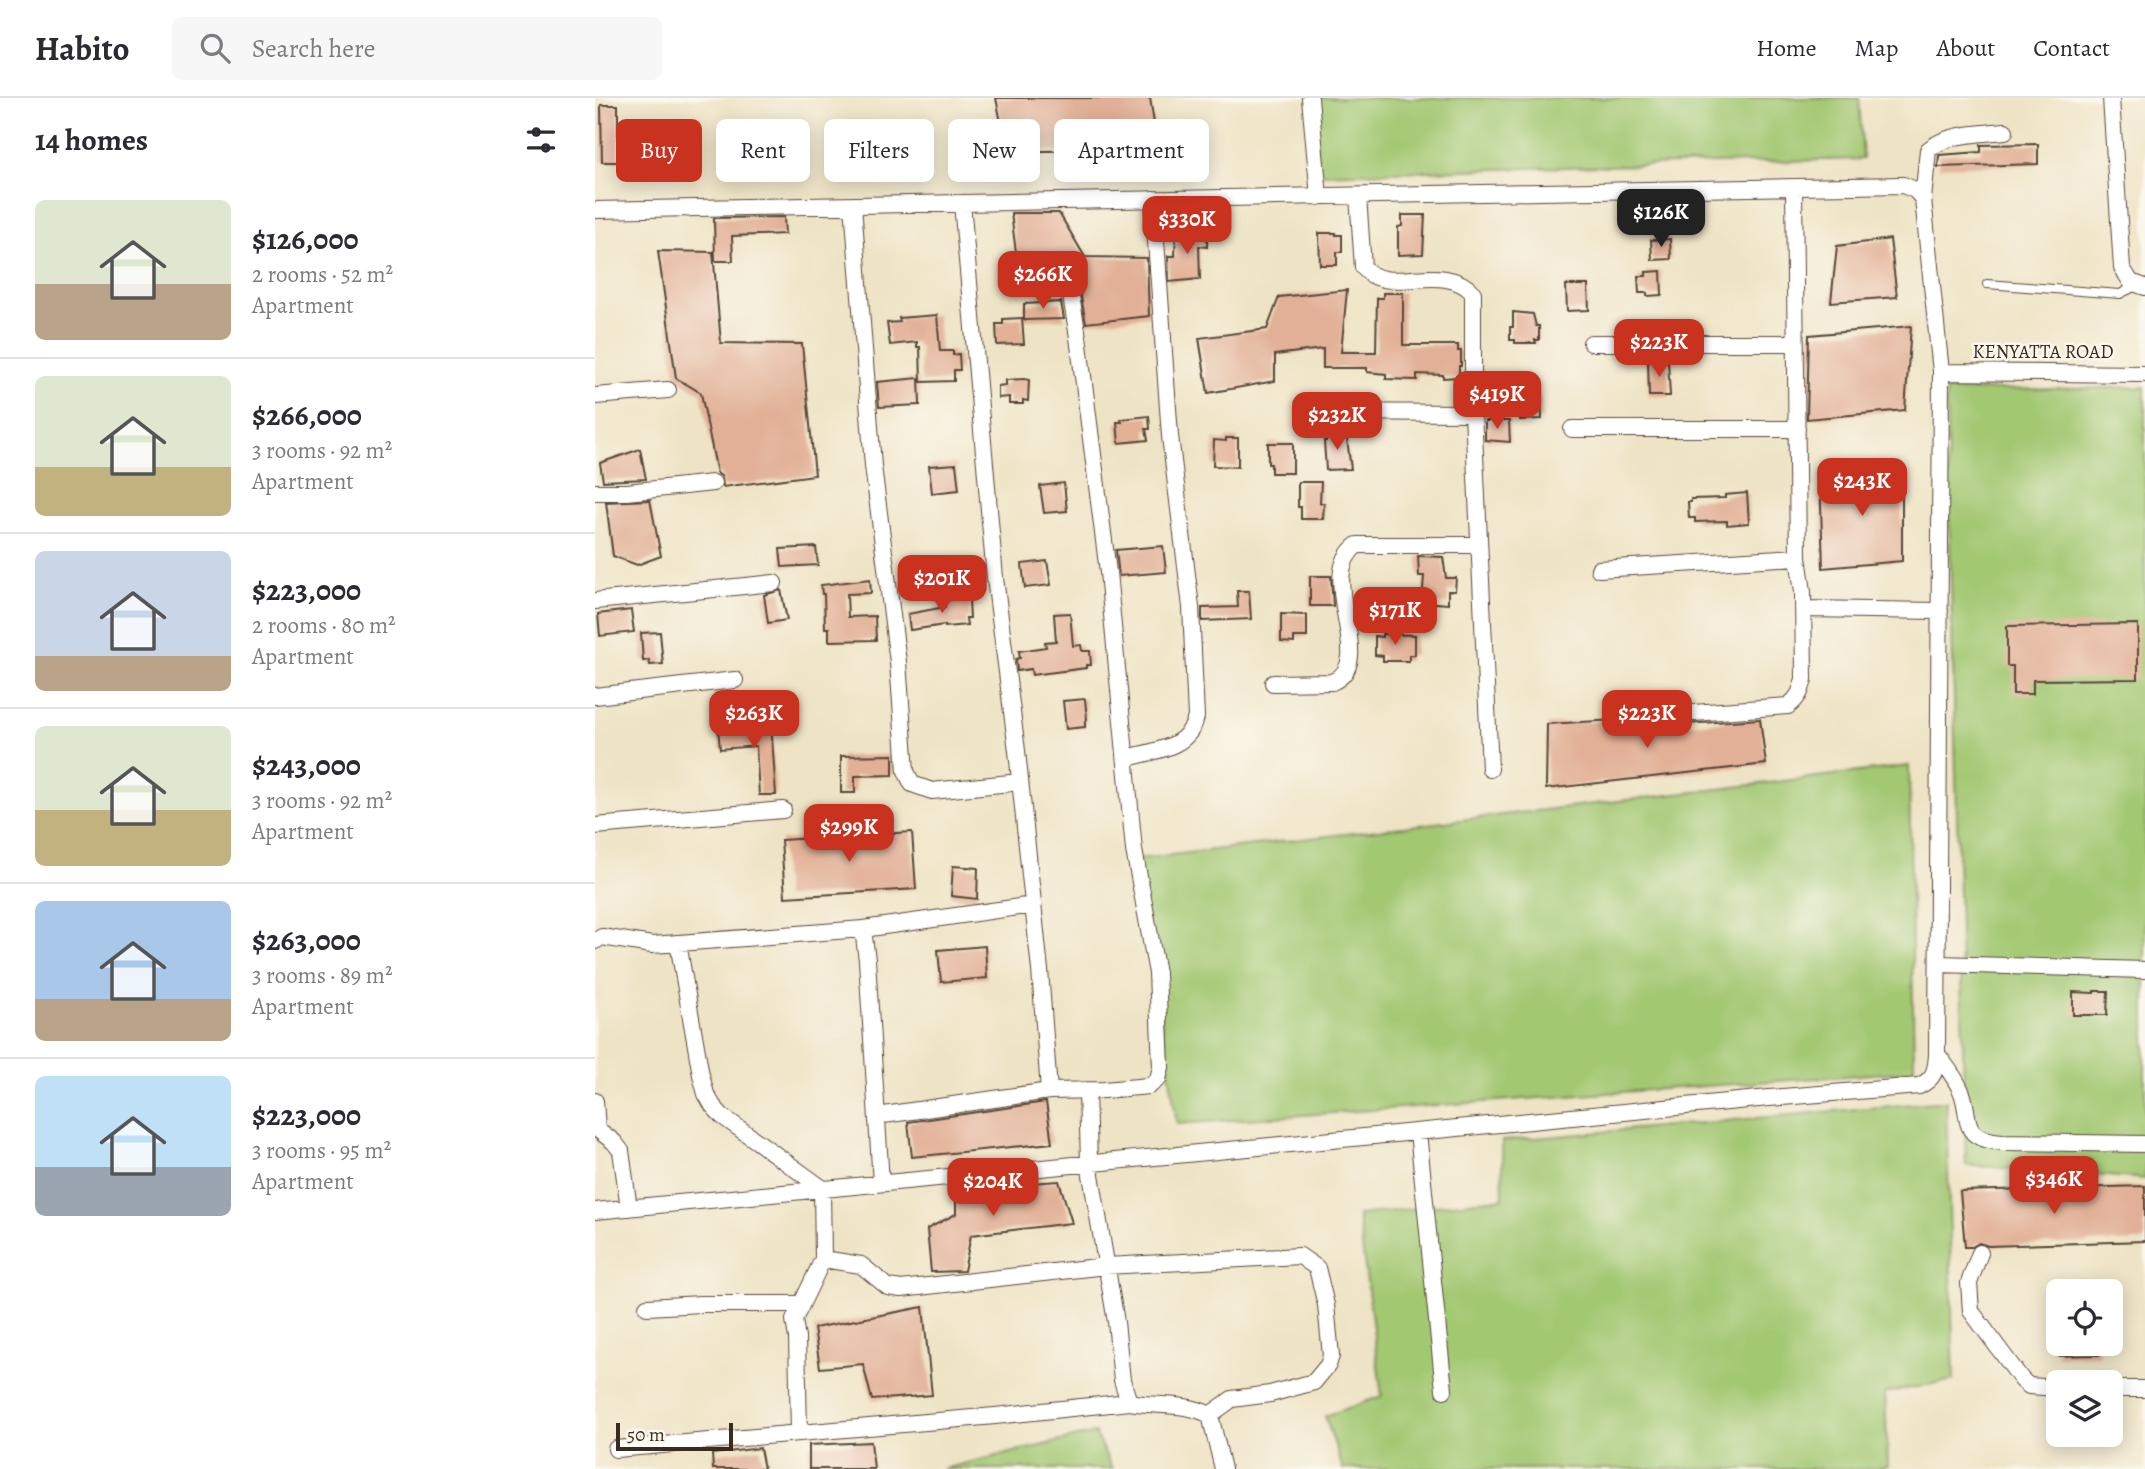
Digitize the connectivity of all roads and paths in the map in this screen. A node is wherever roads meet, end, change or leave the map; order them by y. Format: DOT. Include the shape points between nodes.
graph roads {
  1 [pos="1310,98"];
  2 [pos="2111,98"];
  3 [pos="2005,131"];
  4 [pos="1794,188"];
  5 [pos="1358,196"];
  6 [pos="1319,197"];
  7 [pos="1923,199"];
  8 [pos="1153,200"];
  9 [pos="962,203"];
  10 [pos="853,205"];
  11 [pos="595,210"];
  12 [pos="1069,284"];
  13 [pos="1987,284"];
  14 [pos="2142,286"];
  15 [pos="1795,342"];
  16 [pos="1591,343"];
  17 [pos="1941,372"];
  18 [pos="2145,373"];
  19 [pos="668,390"];
  20 [pos="595,396"];
  21 [pos="1308,412"];
  22 [pos="1473,413"];
  23 [pos="1572,429"];
  24 [pos="1797,429"];
  25 [pos="713,483"];
  26 [pos="595,492"];
  27 [pos="1479,545"];
  28 [pos="1798,557"];
  29 [pos="1599,569"];
  30 [pos="774,583"];
  31 [pos="595,601"];
  32 [pos="1803,609"];
  33 [pos="1940,611"];
  34 [pos="735,680"];
  35 [pos="1273,683"];
  36 [pos="595,696"];
  37 [pos="1626,718"];
  38 [pos="1126,758"];
  39 [pos="1490,769"];
  40 [pos="1020,782"];
  41 [pos="783,810"];
  42 [pos="595,826"];
  43 [pos="1033,905"];
  44 [pos="863,929"];
  45 [pos="597,934"];
  46 [pos="678,943"];
  47 [pos="1938,964"];
  48 [pos="2145,970"];
  49 [pos="1937,1054"];
  50 [pos="1049,1091"];
  51 [pos="1087,1091"];
  52 [pos="595,1101"];
  53 [pos="877,1116"];
  54 [pos="1418,1132"];
  55 [pos="2145,1144"];
  56 [pos="1089,1163"];
  57 [pos="881,1183"];
  58 [pos="822,1188"];
  59 [pos="629,1208"];
  60 [pos="595,1211"];
  61 [pos="1980,1253"];
  62 [pos="823,1259"];
  63 [pos="1107,1266"];
  64 [pos="800,1304"];
  65 [pos="647,1307"];
  66 [pos="2046,1387"];
  67 [pos="2123,1389"];
  68 [pos="2145,1389"];
  69 [pos="1444,1390"];
  70 [pos="1129,1402"];
  71 [pos="1210,1415"];
  72 [pos="799,1432"];
  73 [pos="616,1449"];
  74 [pos="1223,1469"];
  1 -- 6 [label="street"];
  2 -- 14 [label="street" via="2122,268 2131,282"];
  3 -- 7 [label="street" via="1935,144 1928,150"];
  4 -- 5 [label="street"];
  4 -- 7 [label="street" via="1903,185"];
  4 -- 15 [label="street"];
  5 -- 6 [label="street"];
  5 -- 22 [label="street" via="1363,267 1369,275 1453,279 1473,293"];
  6 -- 8 [label="street"];
  7 -- 17 [label="street"];
  8 -- 9 [label="street"];
  8 -- 38 [label="street" via="1170,436 1191,607 1196,717 1194,729 1177,744"];
  9 -- 10 [label="street"];
  9 -- 40 [label="street" via="995,578"];
  10 -- 11 [label="street"];
  10 -- 40 [label="street" via="873,466 898,662 906,771 912,784 932,791"];
  12 -- 38 [label="street" via="1108,572"];
  13 -- 14 [label="lane" via="2120,294"];
  15 -- 16 [label="street"];
  15 -- 24 [label="street"];
  17 -- 18 [label="street, KENYATTA ROAD"];
  17 -- 33 [label="street"];
  19 -- 20 [label="street"];
  21 -- 22 [label="street"];
  22 -- 27 [label="street"];
  23 -- 24 [label="street"];
  24 -- 28 [label="street"];
  25 -- 26 [label="street"];
  27 -- 35 [label="street" via="1357,545 1341,565 1350,652 1346,670 1332,682"];
  27 -- 39 [label="street"];
  28 -- 29 [label="street"];
  28 -- 32 [label="street"];
  30 -- 31 [label="street"];
  32 -- 33 [label="street"];
  32 -- 37 [label="street" via="1804,679 1797,700 1788,706"];
  33 -- 47 [label="street"];
  34 -- 36 [label="street"];
  38 -- 51 [label="street" via="1134,850 1157,973 1160,1067 1158,1080 1149,1086"];
  40 -- 43 [label="street"];
  41 -- 42 [label="street"];
  43 -- 44 [label="street"];
  43 -- 50 [label="street"];
  44 -- 46 [label="street"];
  44 -- 53 [label="street"];
  45 -- 46 [label="street" via="652,945"];
  46 -- 58 [label="street" via="701,1075 713,1106"];
  47 -- 48 [label="street"];
  47 -- 49 [label="street"];
  49 -- 54 [label="street" via="1931,1080 1919,1086"];
  49 -- 55 [label="street" via="1961,1091 1968,1128 1979,1136 2002,1142"];
  50 -- 51 [label="street"];
  50 -- 53 [label="street"];
  51 -- 56 [label="street"];
  52 -- 59 [label="street" via="597,1129 621,1151"];
  53 -- 57 [label="street"];
  54 -- 56 [label="street"];
  54 -- 69 [label="street"];
  56 -- 57 [label="street"];
  56 -- 63 [label="street"];
  57 -- 58 [label="street"];
  58 -- 59 [label="street"];
  58 -- 62 [label="street"];
  59 -- 60 [label="street"];
  61 -- 66 [label="street" via="1969,1283 1972,1311 2022,1380 2029,1386"];
  62 -- 63 [label="street" via="861,1265 888,1287 901,1289"];
  62 -- 64 [label="street"];
  63 -- 70 [label="street"];
  63 -- 71 [label="street" via="1300,1256 1317,1268 1331,1356 1323,1374 1314,1382 1232,1399"];
  64 -- 65 [label="street"];
  64 -- 72 [label="street" via="794,1320"];
  67 -- 68 [label="street"];
  70 -- 71 [label="street" via="1197,1408"];
  70 -- 72 [label="street"];
  71 -- 74 [label="street"];
  72 -- 73 [label="street"];
}
